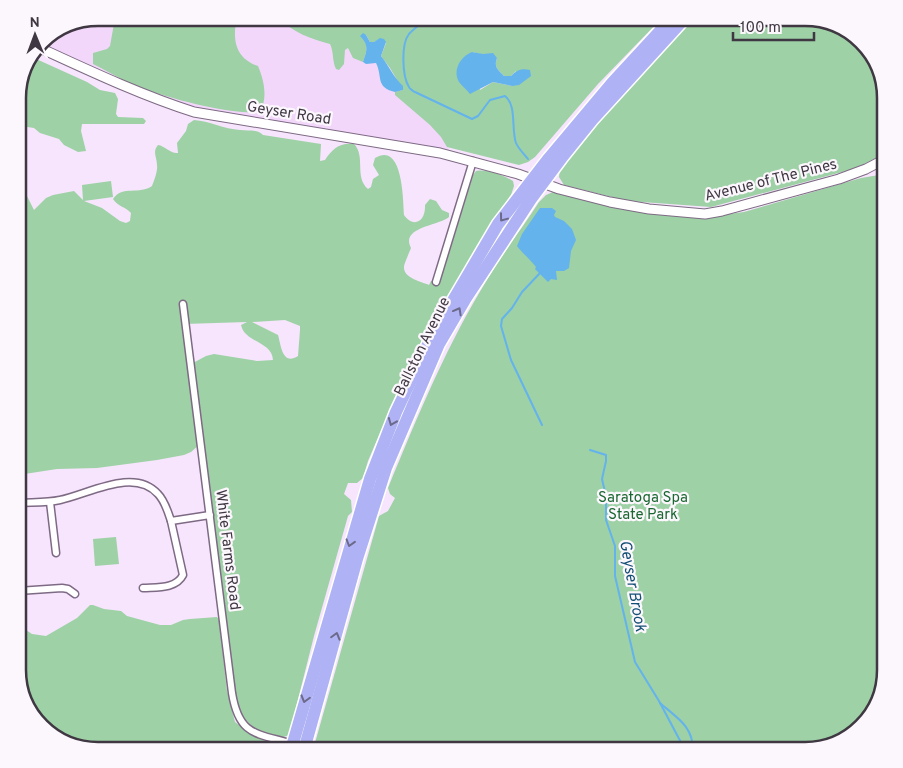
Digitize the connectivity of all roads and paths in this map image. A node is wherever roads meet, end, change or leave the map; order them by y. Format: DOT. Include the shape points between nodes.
graph roads {
  1 [pos="665,26"];
  2 [pos="678,26"];
  3 [pos="60,57"];
  4 [pos="473,161"];
  5 [pos="877,164"];
  6 [pos="538,181"];
  7 [pos="436,282"];
  8 [pos="183,304"];
  9 [pos="50,502"];
  10 [pos="26,503"];
  11 [pos="210,515"];
  12 [pos="171,521"];
  13 [pos="56,552"];
  14 [pos="144,588"];
  15 [pos="26,591"];
  16 [pos="75,594"];
  17 [pos="280,742"];
  18 [pos="303,742"];
  1 -- 6 [label="highway, Ballston Avenue" via="549,158"];
  2 -- 6 [label="highway, Ballston Avenue"];
  3 -- 4 [label="street, Geyser Road" via="194,112"];
  4 -- 6 [label="street, Geyser Road"];
  4 -- 7 [label="street"];
  5 -- 6 [label="street, Avenue of The Pines" via="838,179 705,214 610,202"];
  6 -- 18 [label="highway, Ballston Avenue" via="498,224 448,308 396,412 370,479"];
  8 -- 11 [label="street, White Farms Road"];
  9 -- 10 [label="street"];
  9 -- 12 [label="street" via="120,482 139,482 158,494"];
  9 -- 13 [label="street"];
  11 -- 12 [label="street"];
  11 -- 17 [label="street, White Farms Road" via="236,714 242,725"];
  12 -- 14 [label="street" via="182,574 180,581"];
  15 -- 16 [label="street" via="62,588"];
}
